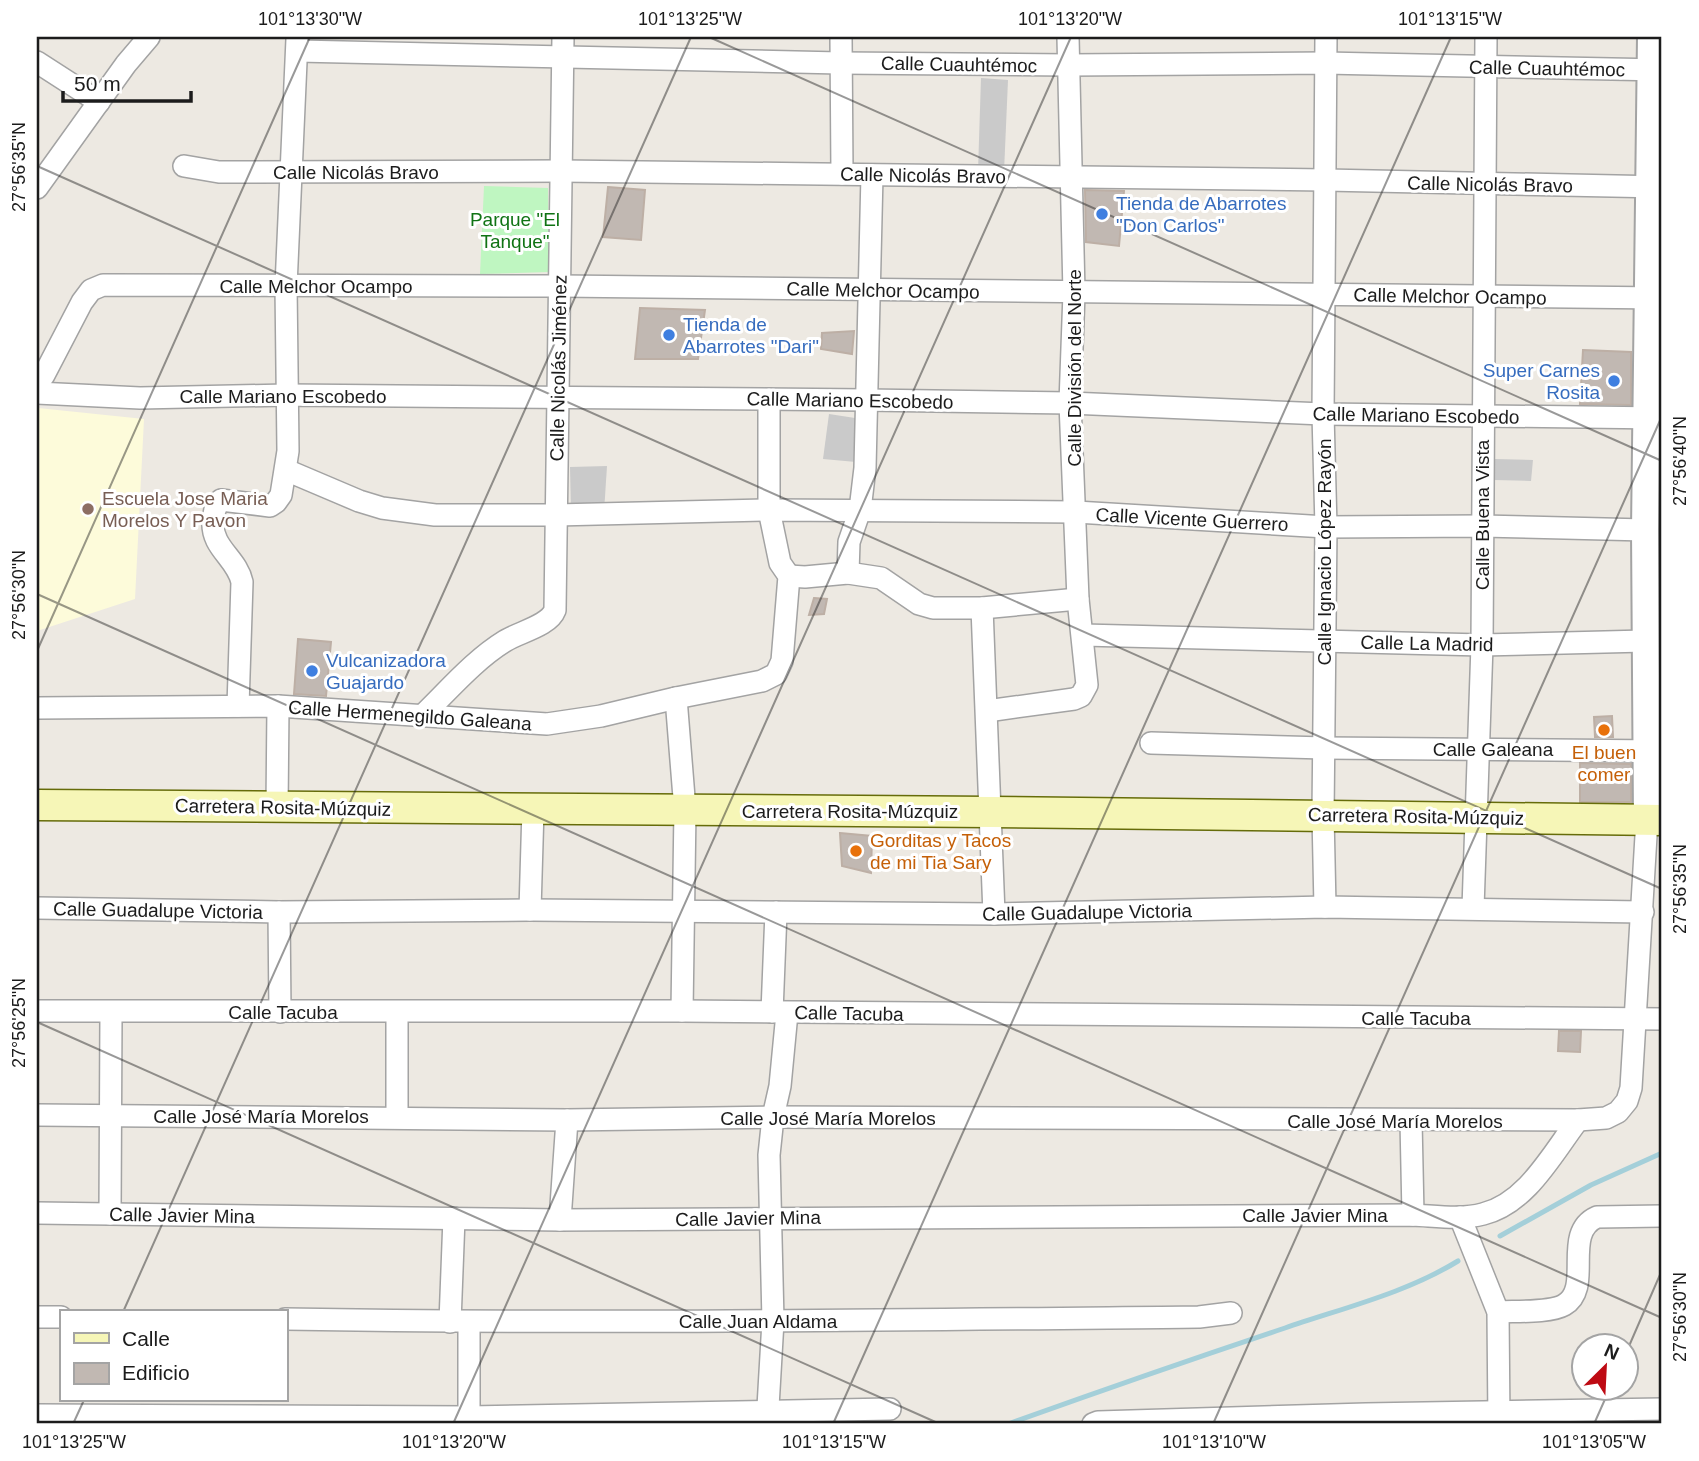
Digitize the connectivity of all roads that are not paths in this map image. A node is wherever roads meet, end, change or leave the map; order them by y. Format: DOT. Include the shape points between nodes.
graph roads {
  1 [pos="149,37"];
  2 [pos="841,37"];
  3 [pos="1068,37"];
  4 [pos="1326,37"];
  5 [pos="1486,37"];
  6 [pos="1651,37"];
  7 [pos="298,44"];
  8 [pos="562,46"];
  9 [pos="37,62"];
  10 [pos="840,63"];
  11 [pos="1325,63"];
  12 [pos="1069,65"];
  13 [pos="1486,67"];
  14 [pos="1657,69"];
  15 [pos="99,102"];
  16 [pos="184,166"];
  17 [pos="561,171"];
  18 [pos="292,172"];
  19 [pos="842,174"];
  20 [pos="872,175"];
  21 [pos="1072,178"];
  22 [pos="1326,180"];
  23 [pos="1483,184"];
  24 [pos="1657,187"];
  25 [pos="37,188"];
  26 [pos="286,286"];
  27 [pos="559,286"];
  28 [pos="869,289"];
  29 [pos="1074,293"];
  30 [pos="1324,294"];
  31 [pos="1483,296"];
  32 [pos="1656,298"];
  33 [pos="37,384"];
  34 [pos="37,393"];
  35 [pos="286,394"];
  36 [pos="558,396"];
  37 [pos="769,399"];
  38 [pos="867,400"];
  39 [pos="1070,404"];
  40 [pos="1323,414"];
  41 [pos="1483,416"];
  42 [pos="1655,418"];
  43 [pos="286,470"];
  44 [pos="769,510"];
  45 [pos="860,510"];
  46 [pos="1076,512"];
  47 [pos="556,515"];
  48 [pos="1482,526"];
  49 [pos="1326,527"];
  50 [pos="1645,530"];
  51 [pos="848,573"];
  52 [pos="789,576"];
  53 [pos="1078,599"];
  54 [pos="982,608"];
  55 [pos="1083,635"];
  56 [pos="1324,641"];
  57 [pos="1644,641"];
  58 [pos="1482,645"];
  59 [pos="676,698"];
  60 [pos="238,706"];
  61 [pos="278,706"];
  62 [pos="37,708"];
  63 [pos="987,711"];
  64 [pos="422,716"];
  65 [pos="1151,743"];
  66 [pos="1324,748"];
  67 [pos="1480,748"];
  68 [pos="1653,751"];
  69 [pos="37,805"];
  70 [pos="277,808"];
  71 [pos="533,809"];
  72 [pos="685,810"];
  73 [pos="991,812"];
  74 [pos="1323,815"];
  75 [pos="1478,817"];
  76 [pos="1654,819"];
  77 [pos="1325,907"];
  78 [pos="37,908"];
  79 [pos="1473,908"];
  80 [pos="530,910"];
  81 [pos="279,912"];
  82 [pos="683,912"];
  83 [pos="776,912"];
  84 [pos="1643,912"];
  85 [pos="994,914"];
  86 [pos="37,1011"];
  87 [pos="682,1011"];
  88 [pos="280,1012"];
  89 [pos="397,1012"];
  90 [pos="779,1012"];
  91 [pos="111,1013"];
  92 [pos="1635,1019"];
  93 [pos="1662,1019"];
  94 [pos="37,1115"];
  95 [pos="111,1115"];
  96 [pos="397,1117"];
  97 [pos="773,1117"];
  98 [pos="567,1119"];
  99 [pos="1411,1121"];
  100 [pos="1578,1121"];
  101 [pos="37,1213"];
  102 [pos="110,1214"];
  103 [pos="1413,1215"];
  104 [pos="1662,1216"];
  105 [pos="1460,1217"];
  106 [pos="454,1218"];
  107 [pos="770,1218"];
  108 [pos="560,1220"];
  109 [pos="1498,1312"];
  110 [pos="1231,1313"];
  111 [pos="37,1317"];
  112 [pos="60,1317"];
  113 [pos="287,1319"];
  114 [pos="773,1321"];
  115 [pos="459,1322"];
  116 [pos="890,1409"];
  117 [pos="1662,1409"];
  118 [pos="37,1415"];
  119 [pos="767,1418"];
  120 [pos="1499,1418"];
  121 [pos="650,1419"];
  122 [pos="1366,1419"];
  123 [pos="107,1420"];
  124 [pos="469,1421"];
  125 [pos="1093,1424"];
  1 -- 15 [label="street"];
  2 -- 10 [label="street"];
  3 -- 12 [label="street, Calle División del Norte"];
  4 -- 11 [label="street, Calle Ignacio López Rayón"];
  5 -- 13 [label="street, Calle Buena Vista"];
  6 -- 14 [label="street"];
  7 -- 8 [label="street, Calle Cuauhtémoc"];
  7 -- 18 [label="street"];
  8 -- 10 [label="street, Calle Cuauhtémoc"];
  8 -- 17 [label="street, Calle Nicolás Jiménez"];
  9 -- 15 [label="street"];
  10 -- 12 [label="street, Calle Cuauhtémoc"];
  10 -- 19 [label="street"];
  11 -- 12 [label="street, Calle Cuauhtémoc"];
  11 -- 13 [label="street, Calle Cuauhtémoc"];
  11 -- 22 [label="street, Calle Ignacio López Rayón"];
  12 -- 21 [label="street, Calle División del Norte"];
  13 -- 14 [label="street, Calle Cuauhtémoc"];
  13 -- 23 [label="street, Calle Buena Vista"];
  14 -- 24 [label="street"];
  15 -- 25 [label="street"];
  16 -- 18 [label="street, Calle Nicolás Bravo" via="207,171"];
  17 -- 18 [label="street, Calle Nicolás Bravo"];
  17 -- 19 [label="street, Calle Nicolás Bravo"];
  17 -- 27 [label="street, Calle Nicolás Jiménez"];
  18 -- 26 [label="street"];
  19 -- 20 [label="street, Calle Nicolás Bravo"];
  20 -- 21 [label="street, Calle Nicolás Bravo"];
  20 -- 28 [label="street"];
  21 -- 22 [label="street, Calle Nicolás Bravo"];
  21 -- 29 [label="street, Calle División del Norte"];
  22 -- 23 [label="street, Calle Nicolás Bravo"];
  22 -- 30 [label="street, Calle Ignacio López Rayón"];
  23 -- 24 [label="street, Calle Nicolás Bravo"];
  23 -- 31 [label="street, Calle Buena Vista"];
  24 -- 32 [label="street"];
  26 -- 27 [label="street, Calle Melchor Ocampo"];
  26 -- 33 [label="street, Calle Melchor Ocampo" via="103,285 91,290 82,302"];
  26 -- 35 [label="street"];
  27 -- 28 [label="street, Calle Melchor Ocampo"];
  27 -- 36 [label="street, Calle Nicolás Jiménez"];
  28 -- 29 [label="street, Calle Melchor Ocampo"];
  28 -- 38 [label="street"];
  29 -- 30 [label="street, Calle Melchor Ocampo"];
  29 -- 39 [label="street, Calle División del Norte"];
  30 -- 31 [label="street, Calle Melchor Ocampo"];
  30 -- 40 [label="street, Calle Ignacio López Rayón"];
  31 -- 32 [label="street, Calle Melchor Ocampo"];
  31 -- 41 [label="street, Calle Buena Vista"];
  32 -- 42 [label="street"];
  34 -- 35 [label="street, Calle Mariano Escobedo" via="140,398"];
  35 -- 36 [label="street, Calle Mariano Escobedo"];
  35 -- 43 [label="street"];
  36 -- 37 [label="street, Calle Mariano Escobedo"];
  36 -- 47 [label="street, Calle Nicolás Jiménez"];
  37 -- 38 [label="street, Calle Mariano Escobedo"];
  37 -- 44 [label="street"];
  38 -- 39 [label="street, Calle Mariano Escobedo"];
  38 -- 45 [label="street"];
  39 -- 40 [label="street, Calle Mariano Escobedo"];
  39 -- 46 [label="street, Calle División del Norte"];
  40 -- 41 [label="street, Calle Mariano Escobedo"];
  40 -- 49 [label="street, Calle Ignacio López Rayón"];
  41 -- 42 [label="street, Calle Mariano Escobedo"];
  41 -- 48 [label="street, Calle Buena Vista"];
  42 -- 50 [label="street"];
  43 -- 47 [label="street, Calle Vicente Guerrero" via="359,501 405,512"];
  43 -- 60 [label="street" via="276,502 266,507 221,500 214,513 218,545 242,582"];
  44 -- 45 [label="street, Calle Vicente Guerrero"];
  44 -- 47 [label="street, Calle Vicente Guerrero"];
  44 -- 52 [label="street" via="780,563"];
  45 -- 46 [label="street, Calle Vicente Guerrero"];
  45 -- 51 [label="street" via="849,542"];
  46 -- 49 [label="street, Calle Vicente Guerrero"];
  46 -- 53 [label="street, Calle División del Norte"];
  47 -- 64 [label="street, Calle Nicolás Jiménez" via="557,601 553,615 489,652"];
  48 -- 49 [label="street, Calle Vicente Guerrero"];
  48 -- 50 [label="street, Calle Vicente Guerrero"];
  48 -- 58 [label="street, Calle Buena Vista"];
  49 -- 56 [label="street, Calle Ignacio López Rayón"];
  50 -- 57 [label="street"];
  51 -- 52 [label="street"];
  51 -- 54 [label="street" via="881,578 926,607"];
  52 -- 59 [label="street, Calle Hermenegildo Galeana" via="782,661 776,674 762,681"];
  53 -- 54 [label="street"];
  53 -- 55 [label="street, Calle División del Norte"];
  54 -- 63 [label="street"];
  55 -- 56 [label="street, Calle La Madrid"];
  55 -- 63 [label="street, Calle División del Norte" via="1087,685 1081,696"];
  56 -- 58 [label="street, Calle La Madrid"];
  56 -- 66 [label="street, Calle Ignacio López Rayón"];
  57 -- 58 [label="street, Calle La Madrid"];
  57 -- 68 [label="street"];
  58 -- 67 [label="street, Calle Buena Vista"];
  59 -- 64 [label="street, Calle Hermenegildo Galeana" via="547,724"];
  59 -- 72 [label="street"];
  60 -- 61 [label="street, Calle Hermenegildo Galeana"];
  60 -- 62 [label="street, Calle Hermenegildo Galeana"];
  61 -- 64 [label="street, Calle Hermenegildo Galeana"];
  61 -- 70 [label="street"];
  63 -- 73 [label="street"];
  65 -- 66 [label="street"];
  66 -- 67 [label="street, Calle Galeana"];
  66 -- 74 [label="street, Calle Ignacio López Rayón"];
  67 -- 68 [label="street, Calle Galeana"];
  67 -- 75 [label="street, Calle Buena Vista"];
  68 -- 76 [label="street"];
  69 -- 70 [label="main road, Carretera Rosita-Múzquiz"];
  70 -- 71 [label="main road, Carretera Rosita-Múzquiz"];
  71 -- 72 [label="main road, Carretera Rosita-Múzquiz"];
  71 -- 80 [label="street"];
  72 -- 73 [label="main road, Carretera Rosita-Múzquiz"];
  72 -- 82 [label="street"];
  73 -- 74 [label="main road, Carretera Rosita-Múzquiz"];
  73 -- 85 [label="street"];
  74 -- 75 [label="main road, Carretera Rosita-Múzquiz"];
  74 -- 77 [label="street, Calle Ignacio López Rayón"];
  75 -- 76 [label="main road, Carretera Rosita-Múzquiz"];
  75 -- 79 [label="street, Calle Buena Vista"];
  76 -- 84 [label="street"];
  77 -- 79 [label="street, Calle Guadalupe Victoria"];
  77 -- 85 [label="street, Calle Guadalupe Victoria"];
  78 -- 81 [label="street, Calle Guadalupe Victoria"];
  79 -- 84 [label="street, Calle Guadalupe Victoria"];
  80 -- 81 [label="street, Calle Guadalupe Victoria"];
  80 -- 82 [label="street, Calle Guadalupe Victoria"];
  81 -- 88 [label="street"];
  82 -- 83 [label="street, Calle Guadalupe Victoria"];
  82 -- 87 [label="street"];
  83 -- 85 [label="street, Calle Guadalupe Victoria"];
  83 -- 90 [label="street"];
  84 -- 92 [label="street"];
  86 -- 91 [label="street, Calle Tacuba"];
  87 -- 89 [label="street, Calle Tacuba"];
  87 -- 90 [label="street, Calle Tacuba"];
  88 -- 89 [label="street, Calle Tacuba"];
  88 -- 91 [label="street, Calle Tacuba"];
  89 -- 96 [label="street"];
  90 -- 92 [label="street, Calle Tacuba"];
  90 -- 97 [label="street" via="780,1086"];
  91 -- 95 [label="street"];
  92 -- 93 [label="street, Calle Tacuba"];
  92 -- 100 [label="street, Calle José María Morelos" via="1627,1101 1606,1118"];
  94 -- 95 [label="street, Calle José María Morelos"];
  95 -- 96 [label="street, Calle José María Morelos"];
  95 -- 102 [label="street"];
  96 -- 98 [label="street, Calle José María Morelos"];
  97 -- 98 [label="street, Calle José María Morelos"];
  97 -- 99 [label="street, Calle José María Morelos"];
  97 -- 107 [label="street"];
  98 -- 108 [label="street"];
  99 -- 100 [label="street, Calle José María Morelos"];
  99 -- 103 [label="street"];
  100 -- 105 [label="street, Calle Javier Mina" via="1520,1194 1500,1208"];
  101 -- 102 [label="street, Calle Javier Mina"];
  102 -- 106 [label="street, Calle Javier Mina"];
  103 -- 105 [label="street, Calle Javier Mina"];
  103 -- 107 [label="street, Calle Javier Mina"];
  104 -- 109 [label="street" via="1588,1221 1572,1298 1556,1308"];
  105 -- 109 [label="street"];
  106 -- 108 [label="street, Calle Javier Mina"];
  106 -- 115 [label="street"];
  107 -- 108 [label="street, Calle Javier Mina"];
  107 -- 114 [label="street"];
  109 -- 120 [label="street"];
  110 -- 114 [label="street, Calle Juan Aldama"];
  111 -- 112 [label="street"];
  113 -- 115 [label="street, Calle Juan Aldama"];
  114 -- 115 [label="street, Calle Juan Aldama"];
  114 -- 119 [label="street"];
  115 -- 124 [label="street"];
  116 -- 119 [label="street"];
  117 -- 120 [label="street"];
  118 -- 123 [label="street"];
  119 -- 121 [label="street"];
  120 -- 122 [label="street"];
  121 -- 124 [label="street"];
  122 -- 125 [label="street"];
  123 -- 124 [label="street"];
}
